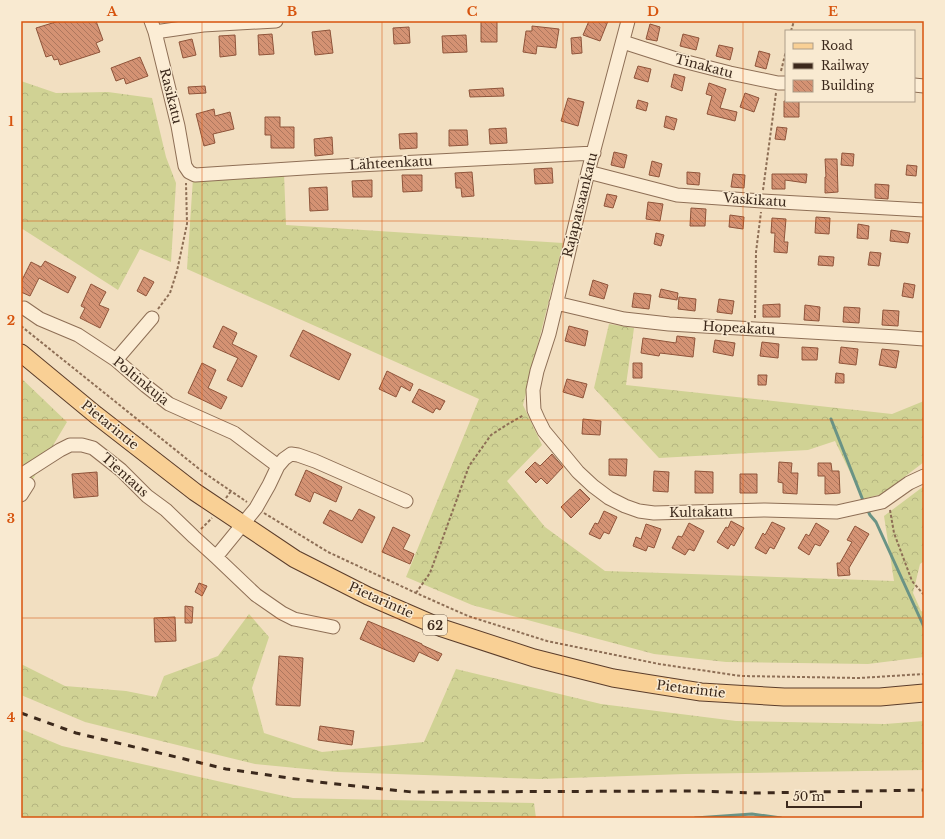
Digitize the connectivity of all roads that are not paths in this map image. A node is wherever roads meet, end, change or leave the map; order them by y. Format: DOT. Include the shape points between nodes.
graph roads {
  1 [pos="276,21"];
  2 [pos="628,21"];
  3 [pos="153,27"];
  4 [pos="623,42"];
  5 [pos="785,83"];
  6 [pos="594,153"];
  7 [pos="189,172"];
  8 [pos="588,172"];
  9 [pos="924,210"];
  10 [pos="556,303"];
  11 [pos="24,308"];
  12 [pos="152,318"];
  13 [pos="924,339"];
  14 [pos="21,353"];
  15 [pos="116,360"];
  16 [pos="533,390"];
  17 [pos="278,466"];
  18 [pos="924,476"];
  19 [pos="23,484"];
  20 [pos="406,501"];
  21 [pos="243,525"];
  22 [pos="216,557"];
  23 [pos="333,627"];
  24 [pos="924,693"];
  1 -- 3 [label="street"];
  2 -- 4 [label="street, Rajapatsaankatu"];
  3 -- 7 [label="street, Rasikatu" via="178,126 185,166"];
  4 -- 5 [label="street, Tinakatu" via="730,73"];
  4 -- 6 [label="street, Rajapatsaankatu"];
  6 -- 7 [label="street, Lähteenkatu" via="195,175"];
  6 -- 8 [label="street, Rajapatsaankatu"];
  8 -- 9 [label="street, Vaskikatu" via="676,194"];
  8 -- 10 [label="street, Rajapatsaankatu"];
  10 -- 13 [label="street, Hopeakatu" via="624,319 669,324"];
  10 -- 16 [label="street, Rajapatsaankatu"];
  11 -- 15 [label="street, Poltinkuja" via="40,319 78,335"];
  12 -- 15 [label="street"];
  14 -- 21 [label="main road, Pietarintie / 62" via="195,492"];
  15 -- 17 [label="street, Poltinkuja" via="169,404 234,433"];
  16 -- 18 [label="street, Kultakatu" via="534,410 544,431 578,472 609,498 639,511 837,512 882,502"];
  17 -- 20 [label="street" via="291,454 298,455"];
  17 -- 21 [label="street" via="256,508"];
  19 -- 22 [label="street, Tientaus" via="60,450 70,445 93,448 121,470"];
  21 -- 22 [label="street"];
  21 -- 24 [label="main road, Pietarintie / 62" via="295,559 368,596 442,628 534,658 613,678 700,692 784,697 880,697"];
  22 -- 23 [label="street, Tientaus" via="256,595 282,613 294,619"];
}
